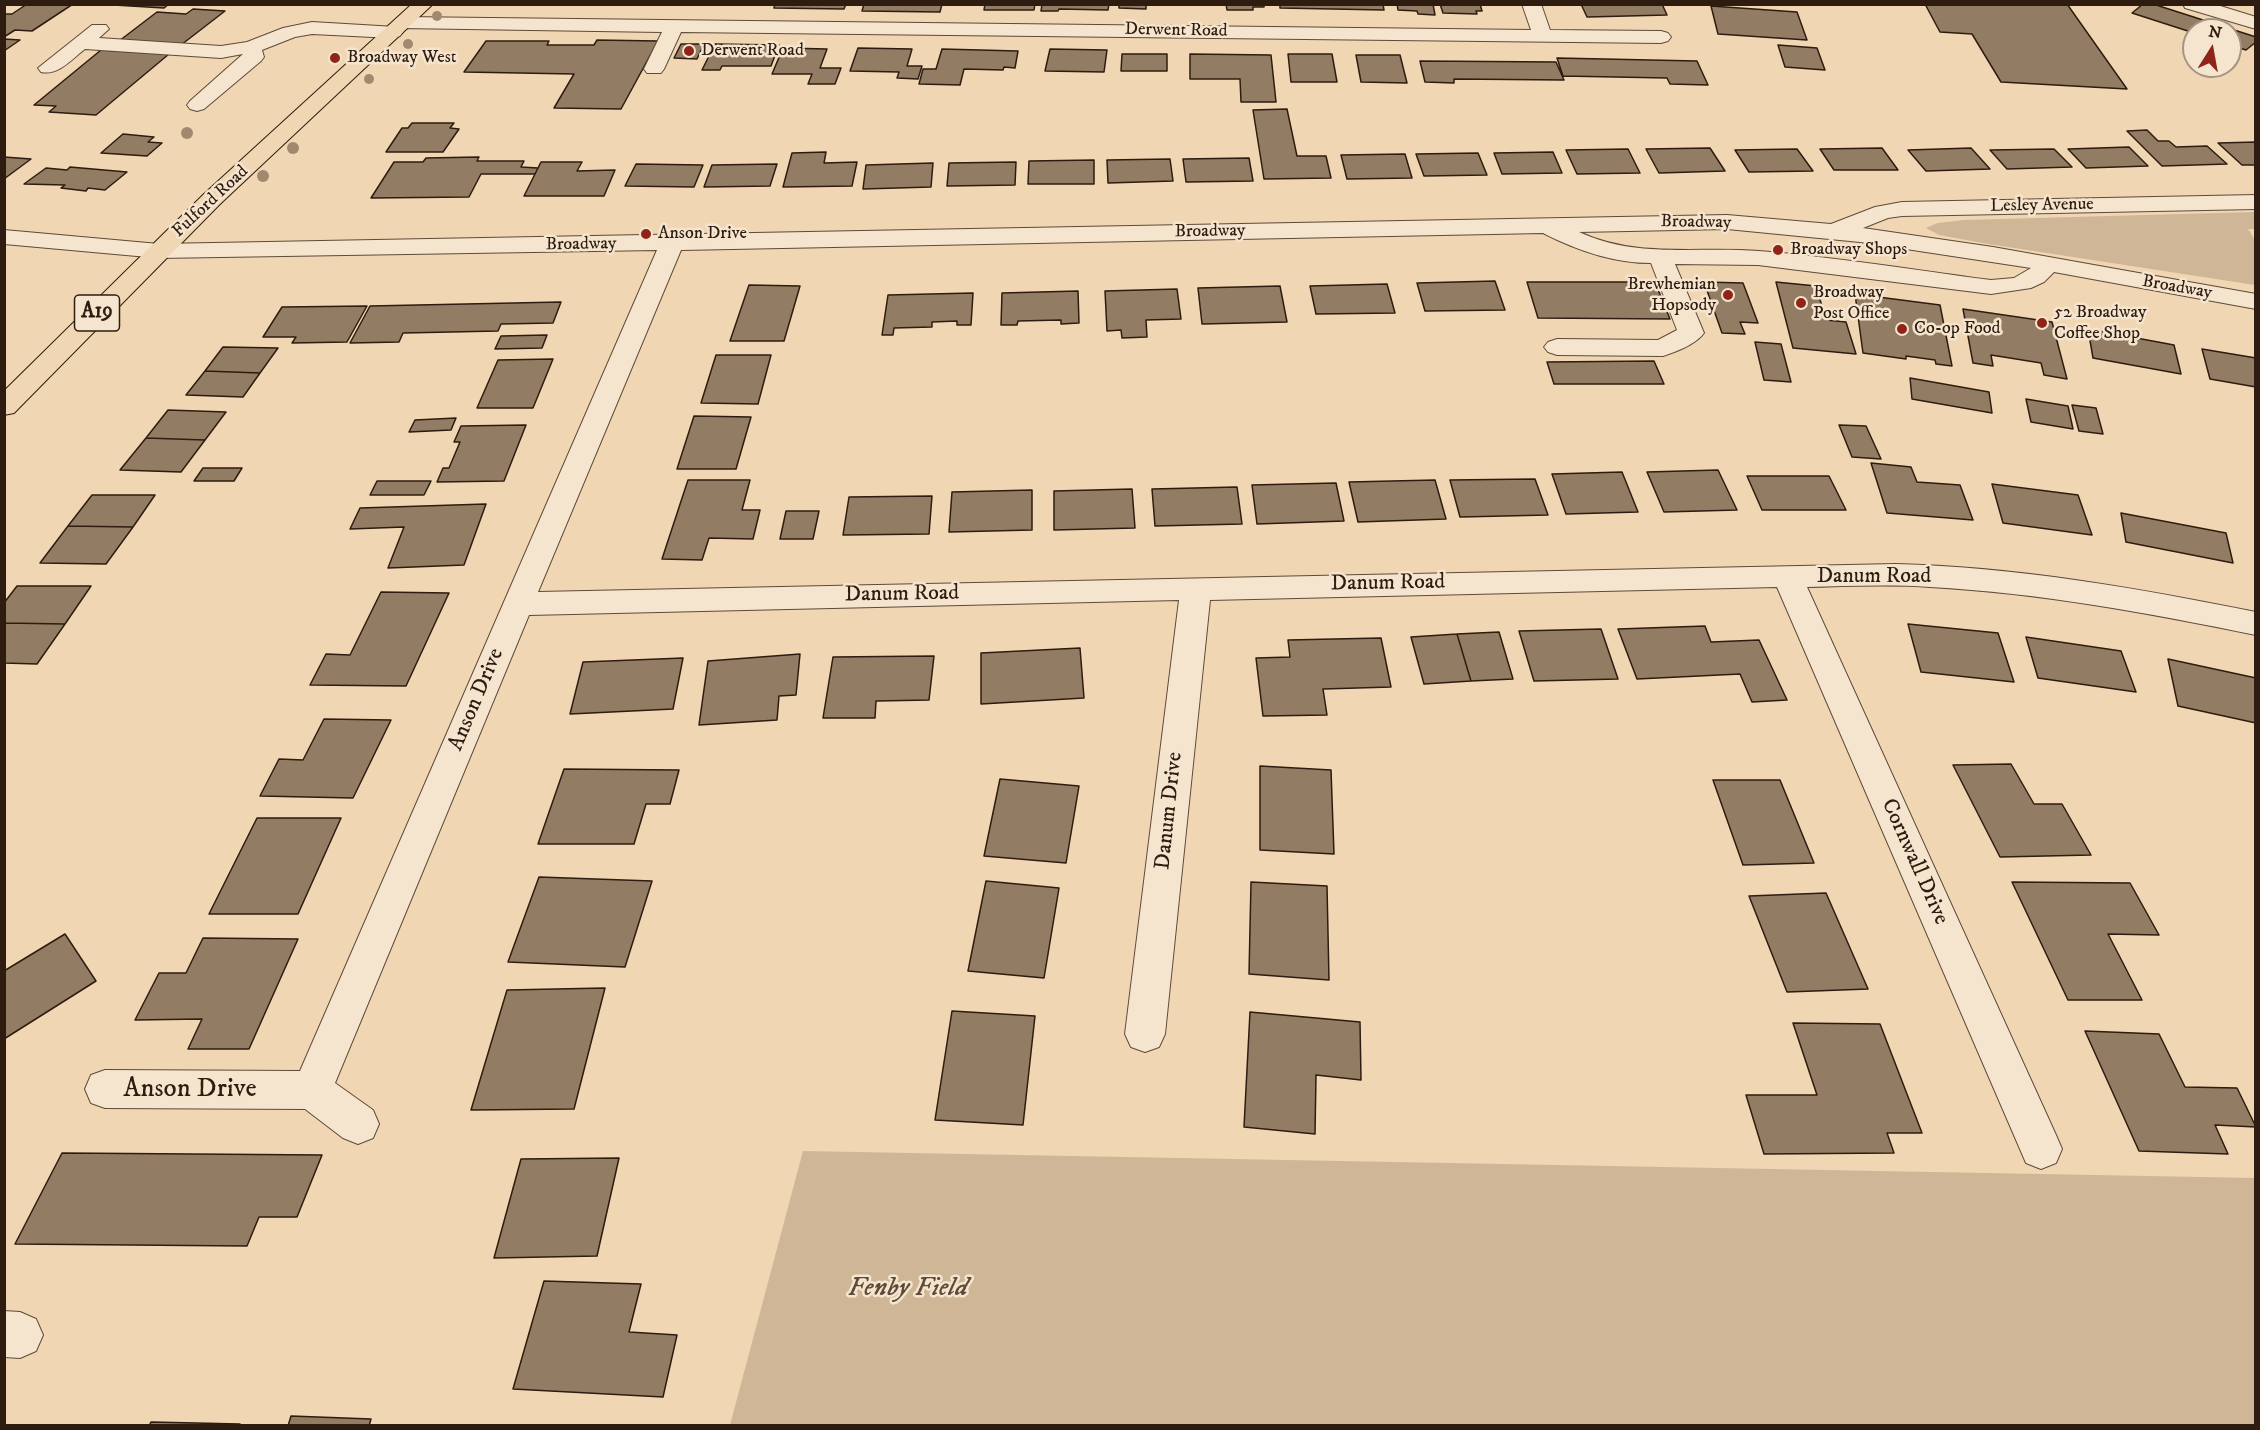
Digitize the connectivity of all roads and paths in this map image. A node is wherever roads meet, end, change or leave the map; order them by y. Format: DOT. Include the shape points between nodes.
graph roads {
  1 [pos="1531,4"];
  2 [pos="2192,4"];
  3 [pos="2229,4"];
  4 [pos="424,5"];
  5 [pos="2251,22"];
  6 [pos="675,25"];
  7 [pos="102,27"];
  8 [pos="398,27"];
  9 [pos="1542,34"];
  10 [pos="1661,37"];
  11 [pos="81,43"];
  12 [pos="251,47"];
  13 [pos="48,68"];
  14 [pos="654,69"];
  15 [pos="196,105"];
  16 [pos="2256,202"];
  17 [pos="1542,225"];
  18 [pos="1833,232"];
  19 [pos="4,237"];
  20 [pos="671,244"];
  21 [pos="159,251"];
  22 [pos="1660,256"];
  23 [pos="2048,265"];
  24 [pos="2256,302"];
  25 [pos="1557,347"];
  26 [pos="4,407"];
  27 [pos="1787,576"];
  28 [pos="1196,588"];
  29 [pos="517,604"];
  30 [pos="2256,624"];
  31 [pos="1145,1034"];
  32 [pos="105,1089"];
  33 [pos="312,1090"];
  34 [pos="358,1124"];
  35 [pos="2041,1149"];
  1 -- 9 [label="street"];
  2 -- 5 [label="street"];
  3 -- 5 [label="street"];
  4 -- 8 [label="main road, Fulford Road / A19"];
  6 -- 8 [label="street, Derwent Road" via="572,18"];
  6 -- 9 [label="street, Derwent Road"];
  6 -- 14 [label="street"];
  7 -- 11 [label="street"];
  8 -- 12 [label="street, Derwent Road" via="312,28"];
  8 -- 21 [label="main road, Fulford Road / A19"];
  9 -- 10 [label="street, Derwent Road"];
  11 -- 12 [label="street, Derwent Road" via="221,52"];
  11 -- 13 [label="street"];
  12 -- 15 [label="street" via="254,57"];
  16 -- 18 [label="street, Lesley Avenue" via="1902,209 1883,212"];
  17 -- 18 [label="street, Broadway" via="1728,222"];
  17 -- 20 [label="street, Broadway"];
  17 -- 22 [label="street" via="1615,253"];
  18 -- 23 [label="street, Broadway"];
  19 -- 21 [label="street"];
  20 -- 21 [label="street, Broadway"];
  20 -- 29 [label="street, Anson Drive"];
  21 -- 26 [label="main road, Fulford Road / A19"];
  22 -- 23 [label="street" via="1780,260 1991,287 2029,282"];
  22 -- 25 [label="street" via="1691,333 1663,348"];
  23 -- 24 [label="street, Broadway"];
  27 -- 28 [label="street, Danum Road"];
  27 -- 30 [label="street, Danum Road" via="1929,576 2001,582"];
  27 -- 35 [label="street, Cornwall Drive"];
  28 -- 29 [label="street, Danum Road"];
  28 -- 31 [label="street, Danum Drive"];
  29 -- 33 [label="street, Anson Drive"];
  32 -- 33 [label="street, Anson Drive"];
  33 -- 34 [label="street"];
}
